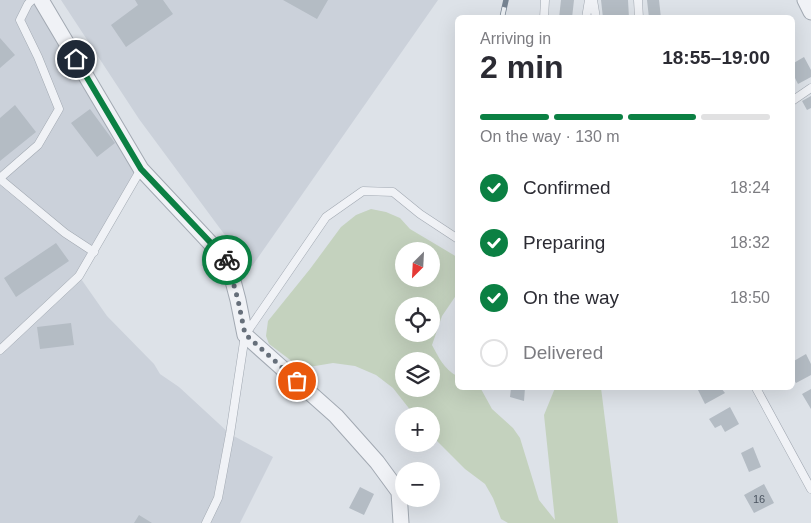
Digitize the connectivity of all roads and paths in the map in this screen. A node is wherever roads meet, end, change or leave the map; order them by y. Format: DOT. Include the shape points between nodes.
graph roads {
  1 [pos="32,0"];
  2 [pos="41,0"];
  3 [pos="545,0"];
  4 [pos="589,0"];
  5 [pos="593,0"];
  6 [pos="638,0"];
  7 [pos="805,0"];
  8 [pos="811,12"];
  9 [pos="544,15"];
  10 [pos="586,15"];
  11 [pos="596,15"];
  12 [pos="639,15"];
  13 [pos="811,88"];
  14 [pos="795,99"];
  15 [pos="141,169"];
  16 [pos="0,178"];
  17 [pos="455,237"];
  18 [pos="94,252"];
  19 [pos="245,334"];
  20 [pos="0,350"];
  21 [pos="757,390"];
  22 [pos="811,489"];
  23 [pos="206,523"];
  24 [pos="400,523"];
  1 -- 16 [label="lane" via="20,20 59,109 38,145"];
  2 -- 15 [label="street"];
  3 -- 9 [label="lane"];
  4 -- 10 [label="lane"];
  5 -- 11 [label="lane"];
  6 -- 12 [label="lane"];
  7 -- 8 [label="street"];
  13 -- 14 [label="lane"];
  15 -- 18 [label="lane"];
  15 -- 19 [label="street" via="228,262"];
  16 -- 18 [label="lane" via="65,233"];
  17 -- 19 [label="lane" via="393,192 363,191 326,217"];
  18 -- 20 [label="lane" via="79,276"];
  19 -- 23 [label="lane" via="218,498"];
  19 -- 24 [label="street" via="336,416 377,462 399,492"];
  21 -- 22 [label="lane"];
}
